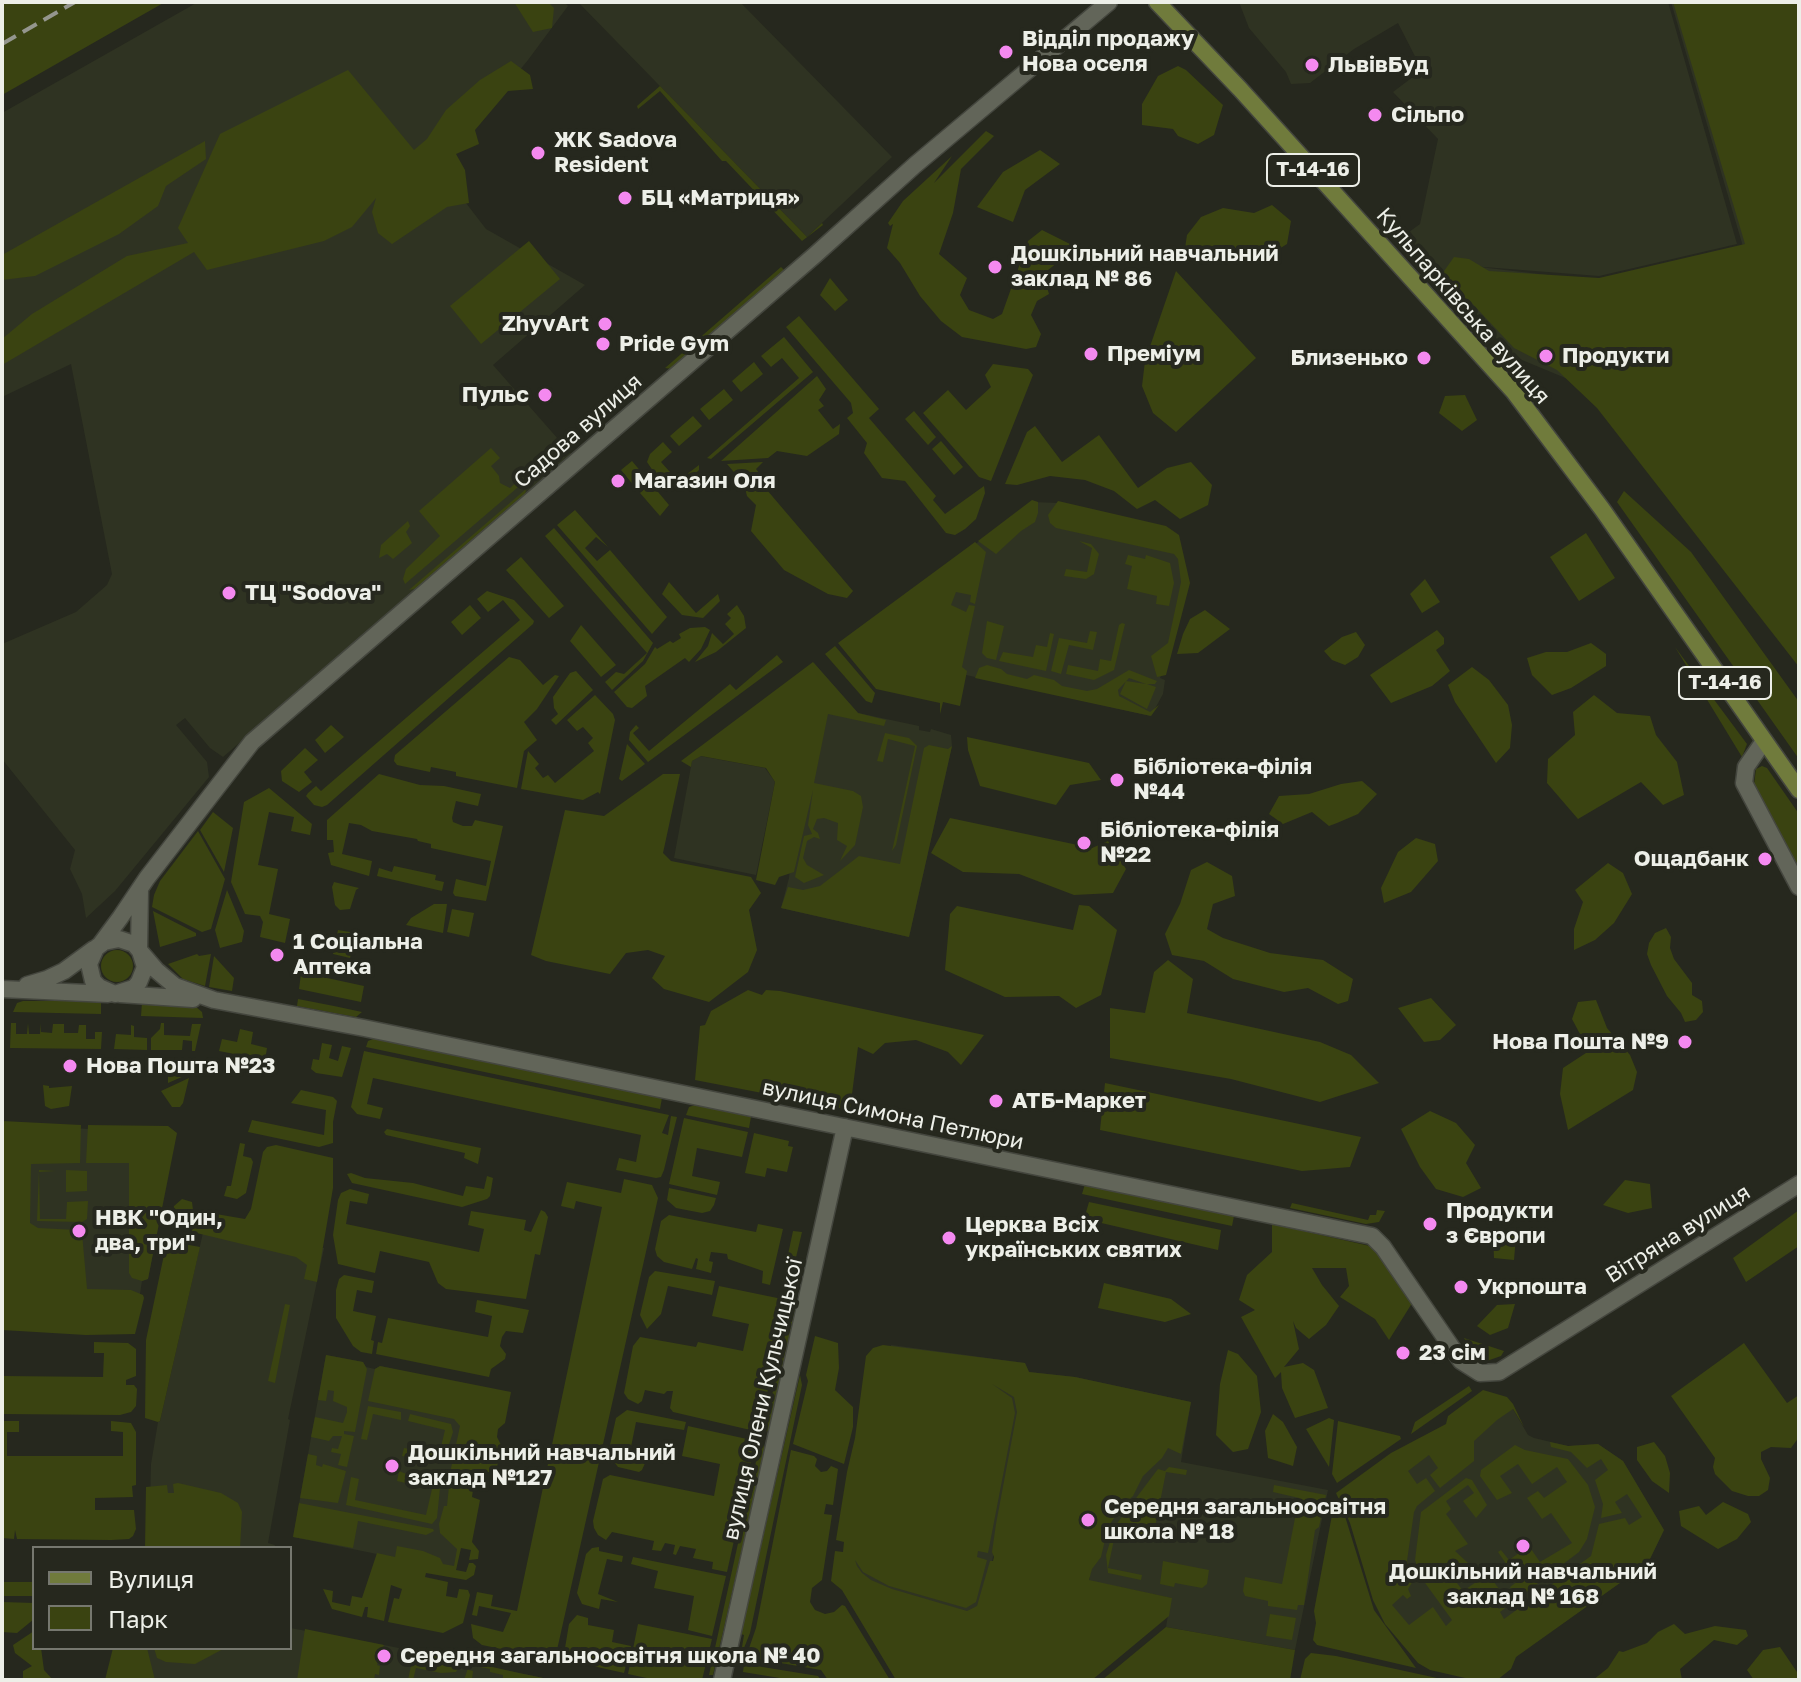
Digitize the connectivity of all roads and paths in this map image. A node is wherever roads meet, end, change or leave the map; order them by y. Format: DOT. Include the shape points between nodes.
graph roads {
  1 [pos="1109,2"];
  2 [pos="1157,2"];
  3 [pos="1764,741"];
  4 [pos="1799,790"];
  5 [pos="1799,887"];
  6 [pos="140,888"];
  7 [pos="97,947"];
  8 [pos="140,951"];
  9 [pos="6,989"];
  10 [pos="117,994"];
  11 [pos="214,1000"];
  12 [pos="845,1127"];
  13 [pos="1799,1184"];
  14 [pos="1499,1372"];
  15 [pos="722,1680"];
  1 -- 6 [label="street, Садова вулиця" via="252,742"];
  2 -- 3 [label="main road, Кульпарківська вулиця / Т-14-16" via="1514,392"];
  3 -- 4 [label="main road, Кульпарківська вулиця / Т-14-16"];
  3 -- 5 [label="street" via="1746,767 1744,783"];
  6 -- 7 [label="street, Садова вулиця"];
  6 -- 8 [label="street"];
  7 -- 8 [label="street" via="119,939"];
  7 -- 9 [label="street, вулиця Симона Петлюри" via="47,979"];
  7 -- 10 [label="street" via="90,973 99,987"];
  8 -- 10 [label="street" via="145,967 139,982"];
  8 -- 11 [label="street, вулиця Симона Петлюри" via="175,986"];
  9 -- 10 [label="street, вулиця Симона Петлюри"];
  10 -- 11 [label="street, вулиця Симона Петлюри"];
  11 -- 12 [label="street, вулиця Симона Петлюри"];
  12 -- 14 [label="street, вулиця Симона Петлюри" via="1372,1236 1461,1361 1480,1373"];
  12 -- 15 [label="street, вулиця Олени Кульчицької"];
  13 -- 14 [label="street, Вітряна вулиця"];
}
